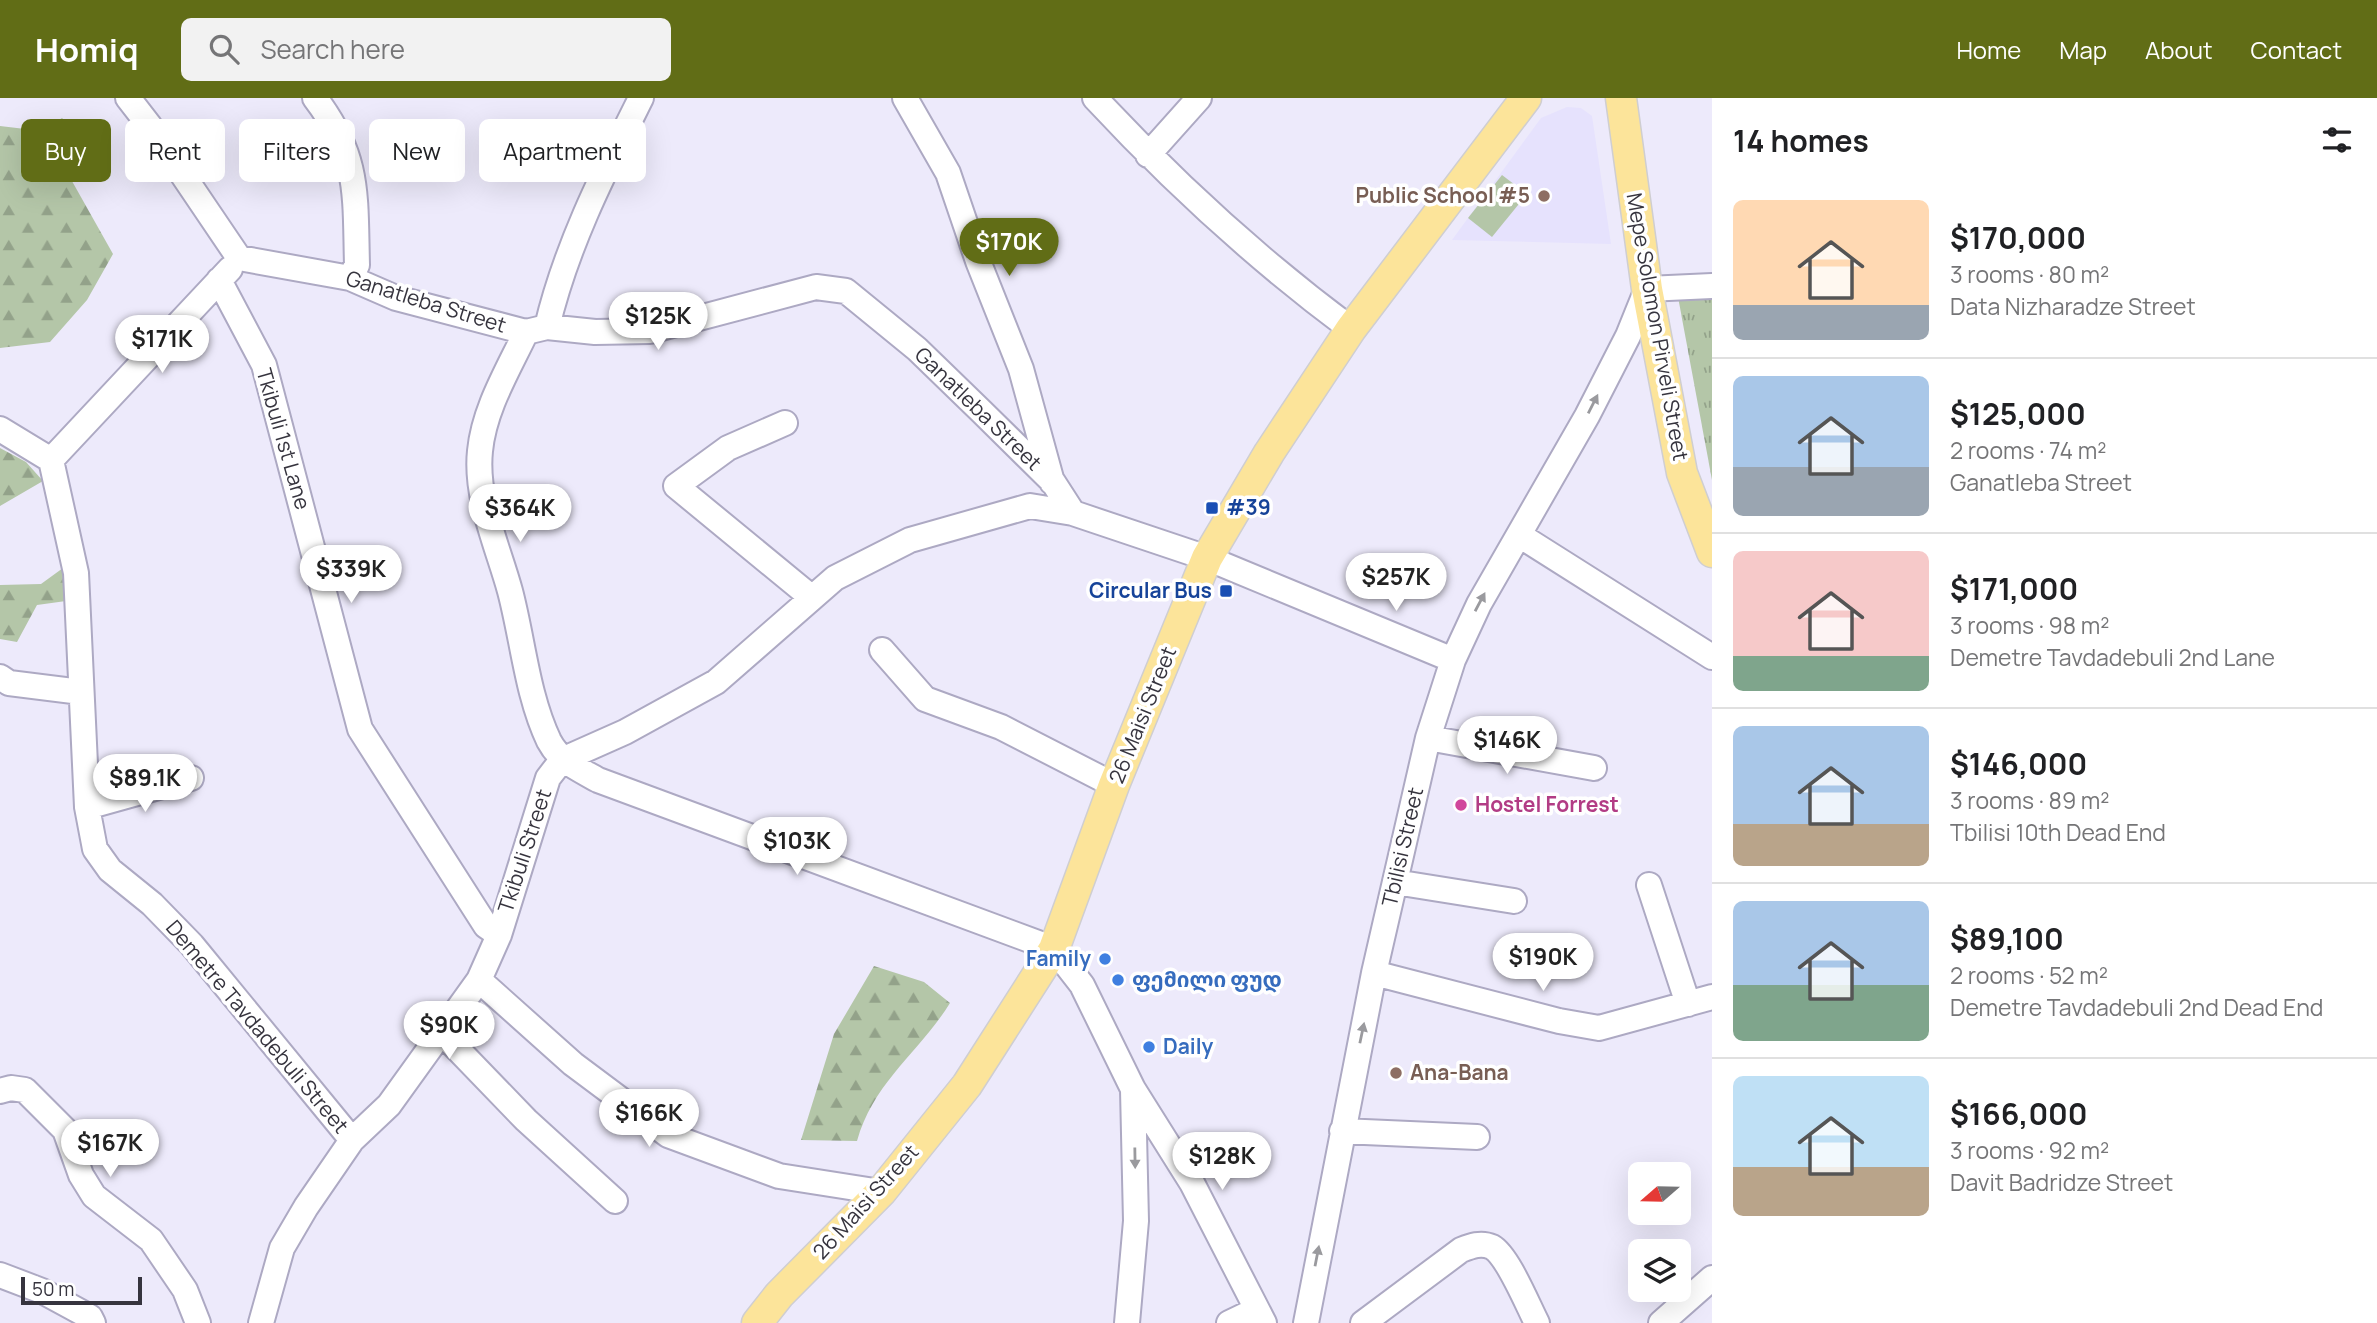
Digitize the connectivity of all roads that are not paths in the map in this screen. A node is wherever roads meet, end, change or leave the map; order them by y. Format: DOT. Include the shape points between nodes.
graph roads {
  1 [pos="128,98"];
  2 [pos="315,98"];
  3 [pos="641,98"];
  4 [pos="905,98"];
  5 [pos="1095,98"];
  6 [pos="1199,98"];
  7 [pos="1526,98"];
  8 [pos="1621,98"];
  9 [pos="1148,155"];
  10 [pos="239,258"];
  11 [pos="351,278"];
  12 [pos="219,280"];
  13 [pos="1712,286"];
  14 [pos="1647,289"];
  15 [pos="1351,329"];
  16 [pos="536,330"];
  17 [pos="785,423"];
  18 [pos="0,429"];
  19 [pos="51,460"];
  20 [pos="1053,482"];
  21 [pos="1073,513"];
  22 [pos="1519,535"];
  23 [pos="1712,552"];
  24 [pos="1207,558"];
  25 [pos="811,597"];
  26 [pos="882,650"];
  27 [pos="1712,657"];
  28 [pos="1453,660"];
  29 [pos="0,677"];
  30 [pos="81,692"];
  31 [pos="1428,738"];
  32 [pos="562,760"];
  33 [pos="1594,768"];
  34 [pos="191,778"];
  35 [pos="1115,785"];
  36 [pos="87,807"];
  37 [pos="1395,882"];
  38 [pos="1649,884"];
  39 [pos="1514,901"];
  40 [pos="499,935"];
  41 [pos="1054,949"];
  42 [pos="1374,973"];
  43 [pos="479,980"];
  44 [pos="1712,997"];
  45 [pos="1688,1004"];
  46 [pos="442,1033"];
  47 [pos="1133,1090"];
  48 [pos="0,1091"];
  49 [pos="1342,1131"];
  50 [pos="1477,1138"];
  51 [pos="352,1140"];
  52 [pos="881,1192"];
  53 [pos="615,1201"];
  54 [pos="0,1275"];
  55 [pos="1712,1278"];
  56 [pos="1260,1317"];
  57 [pos="93,1323"];
  58 [pos="198,1323"];
  59 [pos="261,1323"];
  60 [pos="757,1323"];
  61 [pos="1127,1323"];
  62 [pos="1228,1323"];
  63 [pos="1306,1323"];
  64 [pos="1363,1323"];
  65 [pos="1537,1323"];
  66 [pos="1661,1323"];
  1 -- 10 [label="street"];
  2 -- 11 [label="street" via="348,152 355,181 357,265"];
  3 -- 16 [label="street" via="587,207 554,298"];
  4 -- 20 [label="street" via="948,173 1021,369"];
  5 -- 9 [label="street"];
  6 -- 9 [label="street"];
  7 -- 15 [label="main road, 26 Maisi Street"];
  8 -- 14 [label="main road, Mepe Solomon Pirveli Street"];
  9 -- 15 [label="street" via="1236,239"];
  10 -- 11 [label="street, Ganatleba Street"];
  10 -- 12 [label="street"];
  11 -- 16 [label="street, Ganatleba Street" via="396,298"];
  12 -- 19 [label="street"];
  12 -- 40 [label="street, Tkibuli 1st Lane" via="264,365 360,729 486,926"];
  13 -- 14 [label="street"];
  22 -- 14 [label="street, Tbilisi Street, one-way" via="1587,416"];
  14 -- 23 [label="main road, Mepe Solomon Pirveli Street" via="1682,473"];
  15 -- 24 [label="main road, 26 Maisi Street"];
  16 -- 20 [label="street, Ganatleba Street" via="650,331 816,287 846,291 917,349"];
  16 -- 32 [label="street" via="487,414 479,452 481,491 534,695 549,741"];
  17 -- 25 [label="street" via="728,448 676,486"];
  18 -- 19 [label="street"];
  19 -- 30 [label="street, Demetre Tavdadebuli Street" via="76,573"];
  20 -- 21 [label="street, Ganatleba Street"];
  21 -- 24 [label="street"];
  21 -- 25 [label="street" via="1030,506 910,540 835,578"];
  22 -- 27 [label="street"];
  28 -- 22 [label="street, Tbilisi Street, one-way"];
  24 -- 28 [label="street"];
  24 -- 35 [label="main road, 26 Maisi Street"];
  25 -- 32 [label="street" via="716,682 625,733"];
  26 -- 35 [label="street" via="925,699 1002,727"];
  28 -- 31 [label="street, Tbilisi Street"];
  29 -- 30 [label="street" via="9,683"];
  30 -- 36 [label="street, Demetre Tavdadebuli Street"];
  31 -- 33 [label="street"];
  31 -- 37 [label="street, Tbilisi Street"];
  32 -- 40 [label="street, Tkibuli Street" via="548,778"];
  32 -- 41 [label="street" via="598,780"];
  34 -- 36 [label="street"];
  35 -- 41 [label="main road, 26 Maisi Street"];
  36 -- 51 [label="street, Demetre Tavdadebuli Street" via="95,849 110,870 192,945"];
  37 -- 39 [label="street"];
  37 -- 42 [label="street, Tbilisi Street"];
  38 -- 45 [label="street"];
  40 -- 43 [label="street, Tkibuli Street"];
  41 -- 47 [label="street" via="1082,985"];
  41 -- 52 [label="main road, 26 Maisi Street" via="967,1085"];
  42 -- 45 [label="street" via="1599,1028"];
  49 -- 42 [label="street, Tbilisi Street, one-way"];
  43 -- 46 [label="street, Tkibuli Street"];
  43 -- 52 [label="street" via="573,1064 668,1135 779,1176"];
  44 -- 45 [label="street"];
  46 -- 51 [label="street, Tkibuli Street" via="389,1105"];
  46 -- 53 [label="street" via="526,1120"];
  47 -- 56 [label="street" via="1192,1183"];
  47 -- 61 [label="street, one-way" via="1136,1221"];
  48 -- 58 [label="street" via="25,1090 65,1130 94,1196 151,1240 185,1290"];
  49 -- 50 [label="street"];
  63 -- 49 [label="street, Tbilisi Street, one-way"];
  51 -- 59 [label="street, Tkibuli Street" via="282,1248"];
  52 -- 60 [label="main road, 26 Maisi Street"];
  54 -- 57 [label="street" via="42,1291"];
  55 -- 66 [label="street"];
  56 -- 62 [label="street"];
  64 -- 65 [label="street" via="1461,1250 1477,1244 1502,1256"];
}
